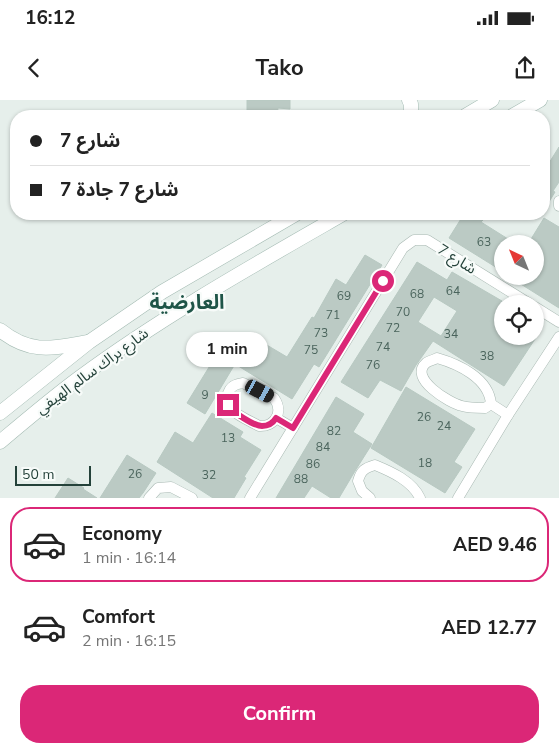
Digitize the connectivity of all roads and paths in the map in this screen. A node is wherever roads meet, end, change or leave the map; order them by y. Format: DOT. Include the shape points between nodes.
graph roads {
  1 [pos="492,100"];
  2 [pos="540,100"];
  3 [pos="475,110"];
  4 [pos="522,110"];
  5 [pos="559,201"];
  6 [pos="559,206"];
  7 [pos="286,220"];
  8 [pos="333,220"];
  9 [pos="258,236"];
  10 [pos="234,251"];
  11 [pos="270,256"];
  12 [pos="242,273"];
  13 [pos="516,295"];
  14 [pos="544,313"];
  15 [pos="559,322"];
  16 [pos="0,330"];
  17 [pos="559,337"];
  18 [pos="89,342"];
  19 [pos="491,404"];
  20 [pos="0,413"];
  21 [pos="508,415"];
  22 [pos="276,418"];
  23 [pos="293,428"];
  24 [pos="0,442"];
  25 [pos="149,498"];
  26 [pos="192,498"];
  27 [pos="250,498"];
  28 [pos="370,498"];
  29 [pos="420,498"];
  30 [pos="458,498"];
  1 -- 3 [label="main road"];
  2 -- 4 [label="main road"];
  5 -- 6 [label="street"];
  7 -- 9 [label="main road, شارع براك سالم الهيفي"];
  8 -- 11 [label="main road, شارع براك سالم الهيفي"];
  9 -- 10 [label="main road, شارع براك سالم الهيفي"];
  9 -- 11 [label="main road" via="259,249"];
  10 -- 12 [label="main road" via="244,260"];
  10 -- 18 [label="main road, شارع براك سالم الهيفي" via="162,292"];
  11 -- 12 [label="main road, شارع براك سالم الهيفي"];
  12 -- 24 [label="main road, شارع براك سالم الهيفي" via="195,300 80,377"];
  13 -- 23 [label="street, شارع 7" via="427,240 414,240 403,248"];
  14 -- 15 [label="street"];
  16 -- 18 [label="main road" via="9,338 40,349"];
  17 -- 21 [label="street"];
  18 -- 20 [label="main road, شارع براك سالم الهيفي"];
  19 -- 19 [label="street" via="490,396 476,377 450,362 436,358 426,363 421,371 422,379 432,389 460,406 485,408"];
  19 -- 21 [label="street"];
  21 -- 30 [label="street"];
  22 -- 22 [label="street" via="269,425 259,426 230,409 228,392 234,385 243,383 274,398 279,410"];
  22 -- 23 [label="street"];
  23 -- 27 [label="street, شارع 7"];
  25 -- 26 [label="street" via="158,488 172,487"];
  28 -- 29 [label="street" via="358,481 365,468 375,465 407,482"];
}
